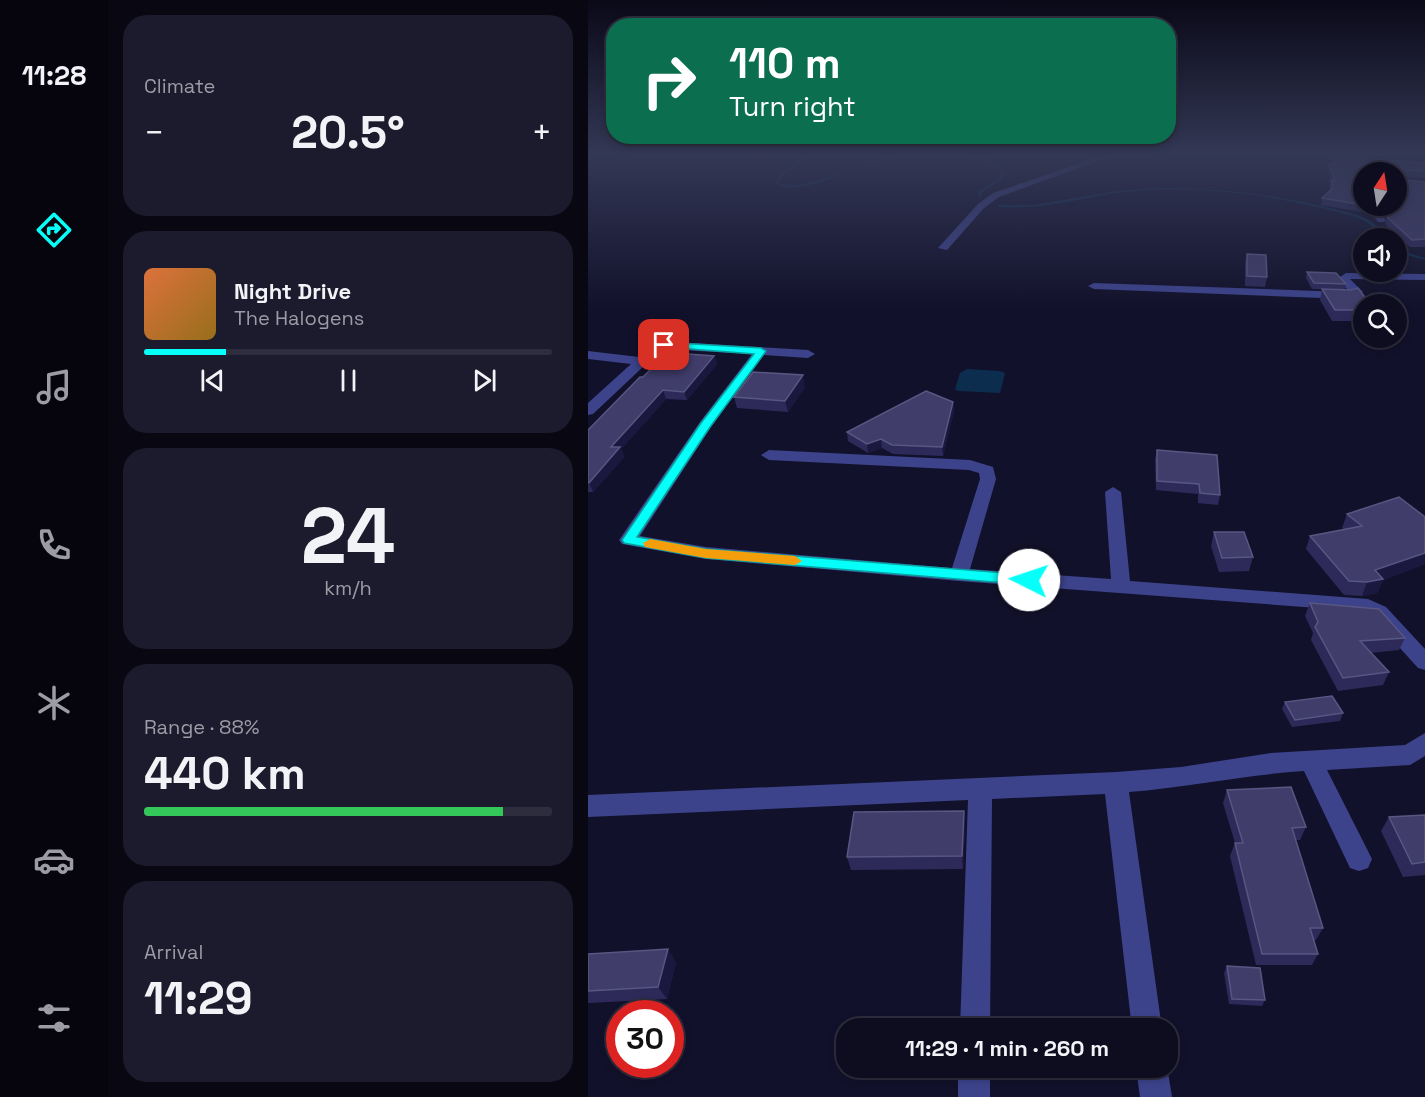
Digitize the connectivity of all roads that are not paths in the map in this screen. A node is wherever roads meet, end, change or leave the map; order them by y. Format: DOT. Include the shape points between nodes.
graph roads {
  1 [pos="980,207"];
  2 [pos="1379,216"];
  3 [pos="1382,220"];
  4 [pos="943,248"];
  5 [pos="1425,277"];
  6 [pos="1094,286"];
  7 [pos="761,351"];
  8 [pos="808,354"];
  9 [pos="588,356"];
  10 [pos="640,361"];
  11 [pos="588,411"];
  12 [pos="770,454"];
  13 [pos="1113,492"];
  14 [pos="959,575"];
  15 [pos="1121,587"];
  16 [pos="1425,662"];
  17 [pos="1425,743"];
  18 [pos="1311,762"];
  19 [pos="1116,783"];
  20 [pos="980,789"];
  21 [pos="588,806"];
  22 [pos="1359,859"];
  23 [pos="975,1018"];
  24 [pos="1146,1018"];
  25 [pos="974,1078"];
  26 [pos="1153,1078"];
  27 [pos="974,1097"];
  28 [pos="1156,1097"];
  1 -- 4 [label="street"];
  2 -- 3 [label="street"];
  5 -- 6 [label="street" via="1346,276 1343,279 1358,292 1348,296"];
  7 -- 8 [label="street"];
  7 -- 10 [label="street" via="664,345 656,346"];
  7 -- 14 [label="street" via="705,425 628,540 706,553"];
  9 -- 10 [label="street"];
  10 -- 11 [label="street"];
  12 -- 14 [label="street" via="970,465 987,470 988,479"];
  13 -- 15 [label="street"];
  14 -- 15 [label="street"];
  15 -- 16 [label="street" via="1361,604 1379,612"];
  17 -- 18 [label="street" via="1410,755"];
  18 -- 19 [label="street" via="1271,763"];
  18 -- 22 [label="street"];
  19 -- 20 [label="street"];
  19 -- 24 [label="street"];
  20 -- 21 [label="street"];
  20 -- 23 [label="street"];
  25 -- 27 [label="street"];
  26 -- 28 [label="street"];
}
